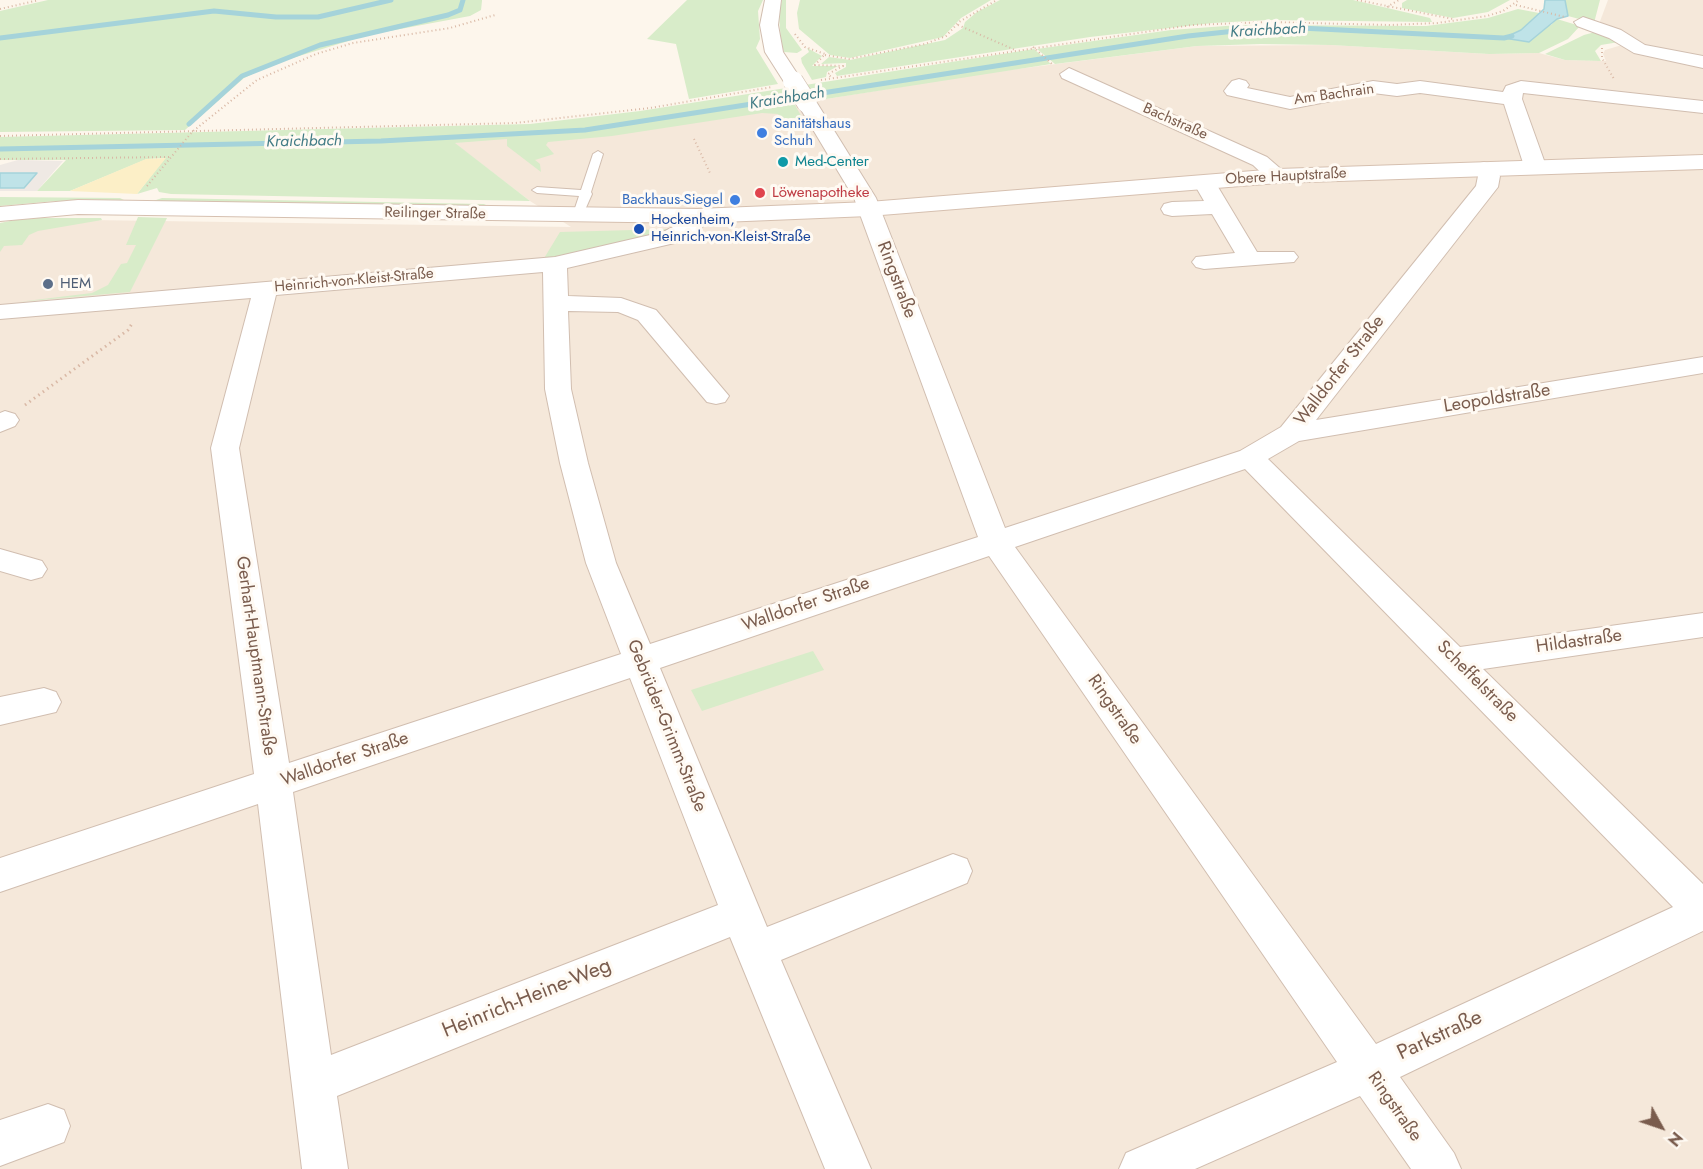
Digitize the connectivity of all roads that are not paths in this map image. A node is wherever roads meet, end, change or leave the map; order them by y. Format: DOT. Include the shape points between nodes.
graph roads {
  1 [pos="773,0"];
  2 [pos="1583,22"];
  3 [pos="1703,62"];
  4 [pos="1063,71"];
  5 [pos="1239,85"];
  6 [pos="1512,99"];
  7 [pos="1703,107"];
  8 [pos="598,154"];
  9 [pos="1703,162"];
  10 [pos="1534,166"];
  11 [pos="1484,168"];
  12 [pos="1278,176"];
  13 [pos="1204,182"];
  14 [pos="537,190"];
  15 [pos="587,194"];
  16 [pos="1219,207"];
  17 [pos="869,209"];
  18 [pos="1172,209"];
  19 [pos="0,214"];
  20 [pos="697,216"];
  21 [pos="577,217"];
  22 [pos="1286,257"];
  23 [pos="1250,259"];
  24 [pos="1204,262"];
  25 [pos="555,264"];
  26 [pos="265,289"];
  27 [pos="555,303"];
  28 [pos="0,312"];
  29 [pos="1703,365"];
  30 [pos="716,396"];
  31 [pos="1291,433"];
  32 [pos="1250,457"];
  33 [pos="995,541"];
  34 [pos="0,560"];
  35 [pos="31,569"];
  36 [pos="1703,625"];
  37 [pos="1455,660"];
  38 [pos="639,661"];
  39 [pos="44,702"];
  40 [pos="0,711"];
  41 [pos="274,784"];
  42 [pos="953,871"];
  43 [pos="0,875"];
  44 [pos="1703,911"];
  45 [pos="749,932"];
  46 [pos="1368,1070"];
  47 [pos="313,1084"];
  48 [pos="48,1126"];
  49 [pos="0,1143"];
  50 [pos="325,1169"];
  51 [pos="848,1169"];
  52 [pos="1142,1169"];
  53 [pos="1438,1169"];
  1 -- 17 [label="street, Ringstraße, bridge" via="769,25 774,52 862,190"];
  2 -- 3 [label="street" via="1649,52"];
  4 -- 12 [label="street, Bachstraße" via="1260,161"];
  5 -- 6 [label="street, Am Bachrain" via="1234,91 1290,103 1373,87 1420,87"];
  6 -- 7 [label="street" via="1513,90 1521,87"];
  6 -- 10 [label="street"];
  8 -- 15 [label="lane"];
  9 -- 10 [label="main road, Obere Hauptstraße"];
  10 -- 11 [label="main road, Obere Hauptstraße"];
  11 -- 12 [label="main road, Obere Hauptstraße"];
  11 -- 31 [label="street, Walldorfer Straße" via="1489,176 1486,187"];
  12 -- 13 [label="main road, Obere Hauptstraße"];
  13 -- 16 [label="street"];
  13 -- 17 [label="main road, Obere Hauptstraße"];
  14 -- 15 [label="lane"];
  15 -- 21 [label="lane"];
  16 -- 18 [label="street"];
  16 -- 23 [label="street"];
  17 -- 20 [label="main road, Reilinger Straße"];
  17 -- 33 [label="street, Ringstraße"];
  19 -- 21 [label="main road, Reilinger Straße" via="78,207"];
  20 -- 21 [label="main road, Reilinger Straße"];
  20 -- 25 [label="street, Heinrich-von-Kleist-Straße" via="692,226 671,237"];
  22 -- 23 [label="street"];
  23 -- 24 [label="street"];
  25 -- 26 [label="street, Heinrich-von-Kleist-Straße"];
  25 -- 27 [label="street, Gebrüder-Grimm-Straße"];
  26 -- 28 [label="street, Heinrich-von-Kleist-Straße"];
  26 -- 41 [label="street, Gerhart-Hauptmann-Straße" via="225,448"];
  27 -- 30 [label="street" via="621,305 647,315"];
  27 -- 38 [label="street, Gebrüder-Grimm-Straße" via="558,389 574,463 601,563"];
  29 -- 31 [label="street, Leopoldstraße"];
  31 -- 32 [label="street, Walldorfer Straße"];
  32 -- 33 [label="street, Walldorfer Straße"];
  32 -- 37 [label="street, Scheffelstraße"];
  33 -- 38 [label="street, Walldorfer Straße"];
  33 -- 46 [label="street, Ringstraße"];
  34 -- 35 [label="street"];
  36 -- 37 [label="street, Hildastraße"];
  37 -- 44 [label="street, Scheffelstraße"];
  38 -- 41 [label="street, Walldorfer Straße"];
  38 -- 45 [label="street, Gebrüder-Grimm-Straße"];
  39 -- 40 [label="street"];
  41 -- 43 [label="street, Walldorfer Straße"];
  41 -- 47 [label="street, Gerhart-Hauptmann-Straße"];
  42 -- 45 [label="street, Heinrich-Heine-Weg"];
  44 -- 46 [label="street, Parkstraße"];
  45 -- 47 [label="street, Heinrich-Heine-Weg"];
  45 -- 51 [label="street, Gebrüder-Grimm-Straße"];
  46 -- 52 [label="street, Parkstraße"];
  46 -- 53 [label="street, Ringstraße"];
  47 -- 50 [label="street, Gerhart-Hauptmann-Straße"];
  48 -- 49 [label="street"];
}
